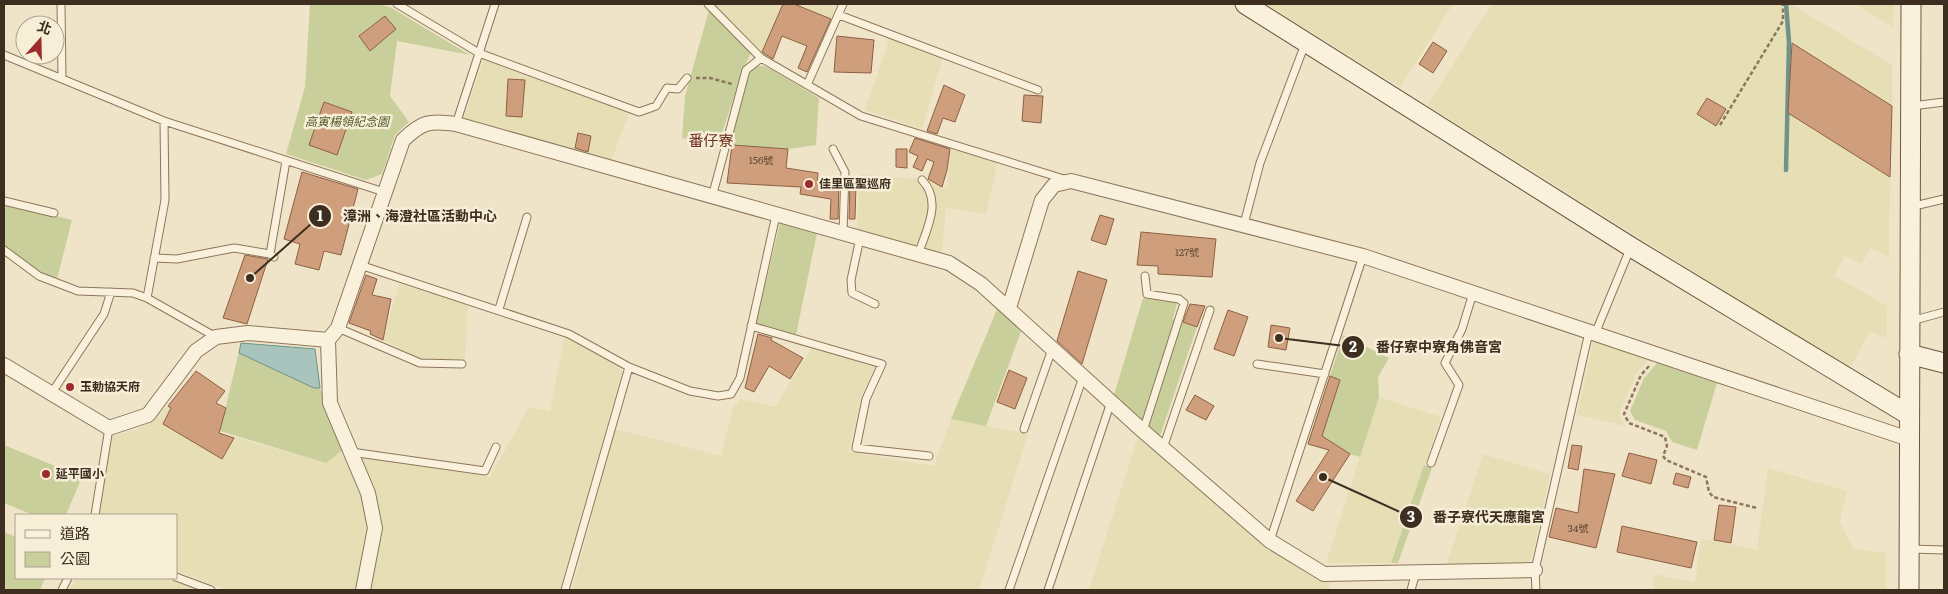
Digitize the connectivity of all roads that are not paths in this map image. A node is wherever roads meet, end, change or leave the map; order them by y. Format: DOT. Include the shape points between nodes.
graph roads {
  1 [pos="61,4"];
  2 [pos="397,4"];
  3 [pos="495,4"];
  4 [pos="708,4"];
  5 [pos="843,4"];
  6 [pos="1245,4"];
  7 [pos="1911,4"];
  8 [pos="839,16"];
  9 [pos="1306,41"];
  10 [pos="479,53"];
  11 [pos="4,55"];
  12 [pos="761,58"];
  13 [pos="687,78"];
  14 [pos="62,79"];
  15 [pos="806,85"];
  16 [pos="1038,90"];
  17 [pos="1944,102"];
  18 [pos="1910,106"];
  19 [pos="164,121"];
  20 [pos="456,124"];
  21 [pos="833,150"];
  22 [pos="286,161"];
  23 [pos="922,180"];
  24 [pos="1071,181"];
  25 [pos="384,192"];
  26 [pos="712,197"];
  27 [pos="1944,199"];
  28 [pos="4,201"];
  29 [pos="1910,207"];
  30 [pos="54,213"];
  31 [pos="776,215"];
  32 [pos="527,217"];
  33 [pos="1244,224"];
  34 [pos="842,234"];
  35 [pos="860,238"];
  36 [pos="1631,247"];
  37 [pos="4,250"];
  38 [pos="918,255"];
  39 [pos="1364,256"];
  40 [pos="154,258"];
  41 [pos="360,265"];
  42 [pos="1145,276"];
  43 [pos="111,292"];
  44 [pos="1473,293"];
  45 [pos="148,298"];
  46 [pos="875,304"];
  47 [pos="1009,308"];
  48 [pos="499,310"];
  49 [pos="1210,310"];
  50 [pos="1944,312"];
  51 [pos="1910,322"];
  52 [pos="751,326"];
  53 [pos="338,328"];
  54 [pos="1592,333"];
  55 [pos="216,337"];
  56 [pos="328,340"];
  57 [pos="1052,349"];
  58 [pos="1909,354"];
  59 [pos="1944,363"];
  60 [pos="462,364"];
  61 [pos="1258,364"];
  62 [pos="4,365"];
  63 [pos="629,367"];
  64 [pos="1325,374"];
  65 [pos="1083,377"];
  66 [pos="51,394"];
  67 [pos="1110,402"];
  68 [pos="1909,415"];
  69 [pos="109,428"];
  70 [pos="1024,429"];
  71 [pos="1143,431"];
  72 [pos="1909,439"];
  73 [pos="496,446"];
  74 [pos="1163,448"];
  75 [pos="350,452"];
  76 [pos="929,456"];
  77 [pos="1431,463"];
  78 [pos="95,514"];
  79 [pos="1270,541"];
  80 [pos="1908,549"];
  81 [pos="1944,550"];
  82 [pos="1535,570"];
  83 [pos="1416,572"];
  84 [pos="178,578"];
  85 [pos="211,590"];
  86 [pos="363,590"];
  87 [pos="566,590"];
  88 [pos="1009,590"];
  89 [pos="1048,590"];
  90 [pos="1411,590"];
  91 [pos="1536,590"];
  92 [pos="1909,590"];
  1 -- 14 [label="lane"];
  2 -- 10 [label="lane"];
  3 -- 10 [label="lane"];
  4 -- 12 [label="lane"];
  5 -- 8 [label="lane"];
  6 -- 9 [label="street"];
  7 -- 18 [label="street"];
  8 -- 15 [label="lane"];
  8 -- 16 [label="lane"];
  9 -- 33 [label="lane" via="1260,162"];
  9 -- 36 [label="street"];
  10 -- 13 [label="lane" via="640,112 656,106 667,88 678,88"];
  10 -- 20 [label="lane"];
  11 -- 14 [label="lane"];
  12 -- 15 [label="lane"];
  12 -- 26 [label="lane" via="746,70"];
  14 -- 19 [label="lane"];
  15 -- 24 [label="lane" via="861,116"];
  17 -- 18 [label="lane"];
  18 -- 29 [label="street"];
  19 -- 22 [label="lane"];
  19 -- 40 [label="lane" via="166,200"];
  20 -- 25 [label="street" via="435,121 418,126 403,140"];
  20 -- 26 [label="street"];
  21 -- 34 [label="lane" via="845,172"];
  22 -- 25 [label="lane"];
  22 -- 40 [label="lane" via="272,256 234,248 177,259"];
  23 -- 38 [label="lane" via="933,200 933,211"];
  24 -- 33 [label="street"];
  24 -- 47 [label="street" via="1054,185 1042,200"];
  25 -- 41 [label="street"];
  26 -- 31 [label="street"];
  27 -- 29 [label="lane"];
  28 -- 30 [label="lane"];
  29 -- 51 [label="street"];
  31 -- 34 [label="street"];
  31 -- 52 [label="lane"];
  32 -- 48 [label="lane"];
  33 -- 39 [label="street"];
  34 -- 35 [label="street"];
  35 -- 38 [label="street"];
  35 -- 46 [label="lane" via="851,280 852,293"];
  36 -- 54 [label="lane"];
  36 -- 68 [label="street"];
  37 -- 43 [label="lane" via="39,276 78,291"];
  38 -- 47 [label="street" via="949,263"];
  39 -- 44 [label="street"];
  39 -- 64 [label="lane"];
  40 -- 45 [label="lane"];
  41 -- 48 [label="lane"];
  41 -- 53 [label="street"];
  42 -- 71 [label="lane" via="1146,294 1179,299 1184,303"];
  43 -- 45 [label="lane" via="133,293"];
  43 -- 66 [label="lane" via="104,314"];
  44 -- 54 [label="street"];
  44 -- 77 [label="lane" via="1462,329 1445,363 1459,385"];
  45 -- 55 [label="lane"];
  47 -- 57 [label="street"];
  48 -- 63 [label="lane" via="569,334"];
  49 -- 74 [label="lane"];
  50 -- 51 [label="lane"];
  51 -- 58 [label="street"];
  52 -- 63 [label="lane" via="740,378 731,394 718,396 690,391"];
  52 -- 76 [label="lane" via="882,364 866,399 856,448"];
  53 -- 56 [label="street"];
  53 -- 60 [label="lane" via="420,363"];
  54 -- 72 [label="street"];
  54 -- 82 [label="lane"];
  55 -- 56 [label="street" via="248,333"];
  55 -- 69 [label="street" via="196,351 148,415"];
  56 -- 75 [label="street" via="330,402"];
  57 -- 65 [label="street"];
  57 -- 70 [label="lane"];
  58 -- 59 [label="street"];
  58 -- 68 [label="street"];
  61 -- 64 [label="lane"];
  62 -- 66 [label="street"];
  63 -- 87 [label="lane"];
  64 -- 79 [label="lane"];
  65 -- 67 [label="street"];
  65 -- 88 [label="lane"];
  66 -- 69 [label="street"];
  67 -- 71 [label="street"];
  67 -- 89 [label="lane"];
  68 -- 72 [label="street"];
  69 -- 78 [label="lane"];
  71 -- 74 [label="street"];
  72 -- 80 [label="street"];
  73 -- 75 [label="lane" via="485,471"];
  74 -- 79 [label="street"];
  75 -- 86 [label="street" via="368,493 375,528"];
  79 -- 83 [label="street" via="1324,574"];
  80 -- 81 [label="lane"];
  80 -- 92 [label="street"];
  82 -- 83 [label="street"];
  82 -- 91 [label="lane"];
  83 -- 90 [label="lane"];
  84 -- 85 [label="lane"];
}
